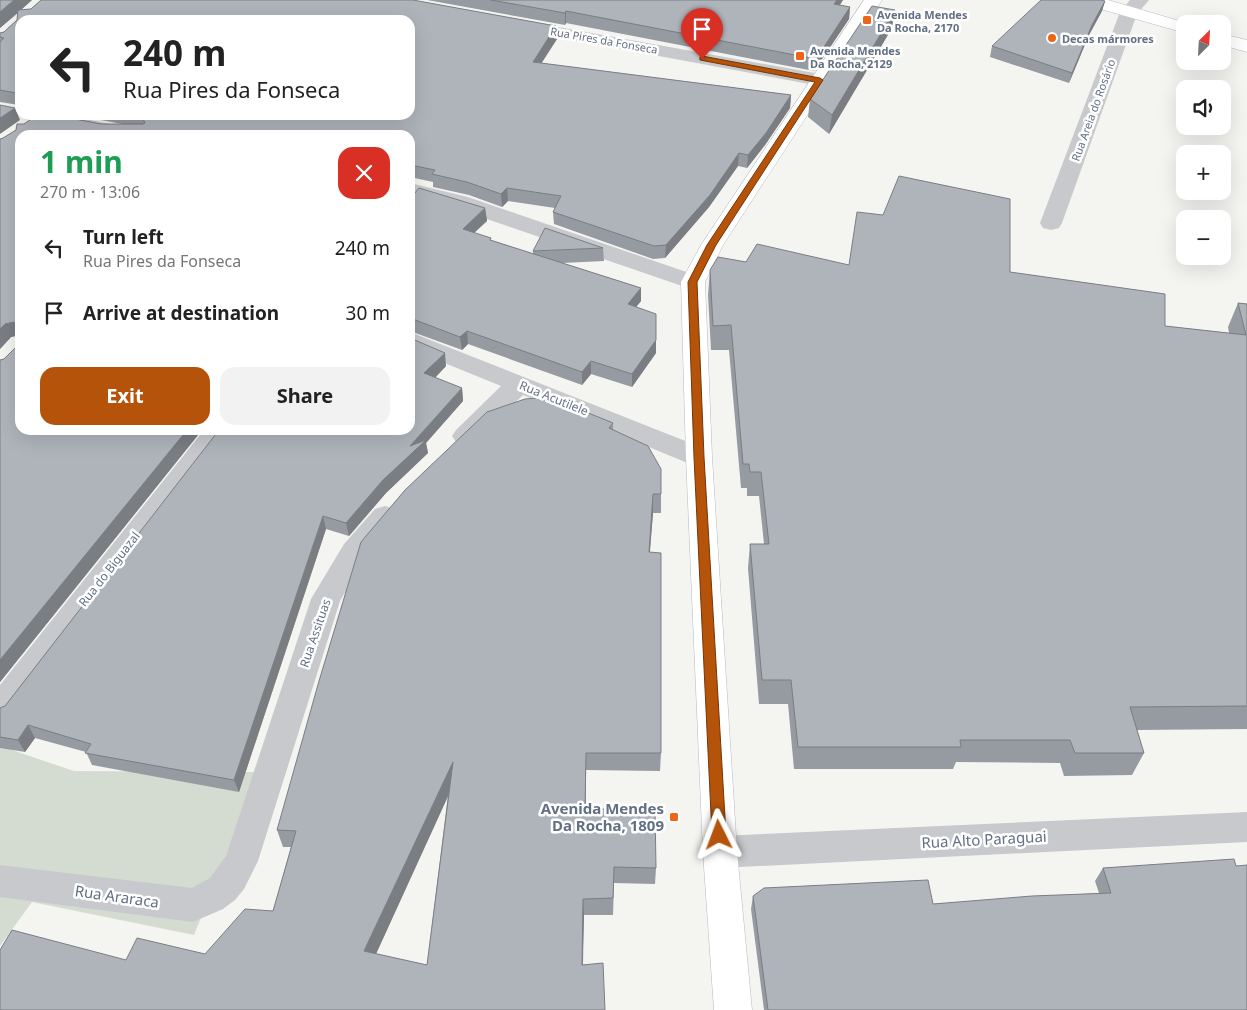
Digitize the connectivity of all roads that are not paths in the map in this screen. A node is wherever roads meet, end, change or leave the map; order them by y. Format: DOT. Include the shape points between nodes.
graph roads {
  1 [pos="873,0"];
  2 [pos="1089,0"];
  3 [pos="1135,6"];
  4 [pos="498,21"];
  5 [pos="1176,24"];
  6 [pos="1231,42"];
  7 [pos="1247,46"];
  8 [pos="820,80"];
  9 [pos="44,120"];
  10 [pos="106,130"];
  11 [pos="415,190"];
  12 [pos="1051,223"];
  13 [pos="693,282"];
  14 [pos="415,342"];
  15 [pos="519,384"];
  16 [pos="214,435"];
  17 [pos="447,453"];
  18 [pos="699,457"];
  19 [pos="404,494"];
  20 [pos="0,708"];
  21 [pos="1247,827"];
  22 [pos="720,852"];
  23 [pos="0,881"];
  24 [pos="228,884"];
  25 [pos="733,1010"];
  1 -- 8 [label="street"];
  2 -- 3 [label="street"];
  3 -- 5 [label="street"];
  3 -- 12 [label="street, Rua Areia do Rosário"];
  4 -- 8 [label="street, Rua Pires da Fonseca"];
  6 -- 7 [label="street"];
  8 -- 13 [label="street" via="712,245"];
  9 -- 10 [label="street"];
  11 -- 13 [label="street" via="460,202"];
  13 -- 18 [label="street"];
  14 -- 15 [label="street, Rua Acutilele"];
  15 -- 17 [label="street"];
  15 -- 18 [label="street, Rua Acutilele"];
  16 -- 20 [label="street, Rua do Biguazal"];
  18 -- 22 [label="street"];
  19 -- 24 [label="street, Rua Assituas" via="354,552 326,599 241,861"];
  21 -- 22 [label="street, Rua Alto Paraguai"];
  22 -- 25 [label="street"];
  23 -- 24 [label="street, Rua Araraca" via="193,906 217,896"];
}
